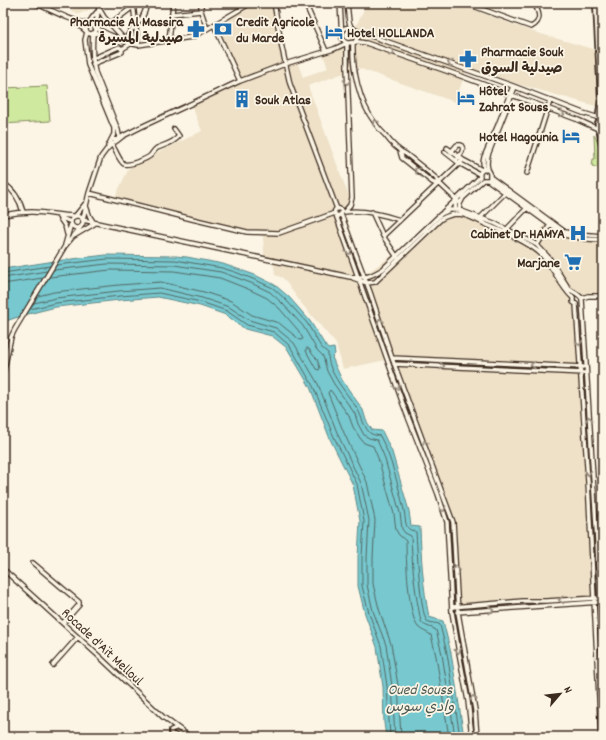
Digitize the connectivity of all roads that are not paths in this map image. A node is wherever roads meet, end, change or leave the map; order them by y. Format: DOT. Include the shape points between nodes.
graph roads {
  1 [pos="35,3"];
  2 [pos="96,3"];
  3 [pos="138,3"];
  4 [pos="147,3"];
  5 [pos="173,3"];
  6 [pos="201,3"];
  7 [pos="239,3"];
  8 [pos="251,3"];
  9 [pos="274,3"];
  10 [pos="305,3"];
  11 [pos="340,3"];
  12 [pos="347,3"];
  13 [pos="465,3"];
  14 [pos="534,3"];
  15 [pos="596,3"];
  16 [pos="599,3"];
  17 [pos="133,5"];
  18 [pos="240,9"];
  19 [pos="98,10"];
  20 [pos="201,12"];
  21 [pos="172,14"];
  22 [pos="72,20"];
  23 [pos="110,24"];
  24 [pos="88,25"];
  25 [pos="214,25"];
  26 [pos="136,26"];
  27 [pos="95,27"];
  28 [pos="351,27"];
  29 [pos="207,29"];
  30 [pos="357,31"];
  31 [pos="87,32"];
  32 [pos="342,32"];
  33 [pos="93,34"];
  34 [pos="110,35"];
  35 [pos="125,40"];
  36 [pos="169,41"];
  37 [pos="132,43"];
  38 [pos="347,43"];
  39 [pos="354,43"];
  40 [pos="138,45"];
  41 [pos="122,49"];
  42 [pos="326,51"];
  43 [pos="418,52"];
  44 [pos="603,56"];
  45 [pos="92,59"];
  46 [pos="416,60"];
  47 [pos="93,64"];
  48 [pos="285,64"];
  49 [pos="240,81"];
  50 [pos="514,87"];
  51 [pos="511,95"];
  52 [pos="550,101"];
  53 [pos="547,108"];
  54 [pos="602,119"];
  55 [pos="174,129"];
  56 [pos="600,132"];
  57 [pos="114,134"];
  58 [pos="121,135"];
  59 [pos="111,142"];
  60 [pos="3,146"];
  61 [pos="603,147"];
  62 [pos="3,149"];
  63 [pos="446,150"];
  64 [pos="450,153"];
  65 [pos="458,156"];
  66 [pos="456,160"];
  67 [pos="463,160"];
  68 [pos="460,163"];
  69 [pos="527,172"];
  70 [pos="483,173"];
  71 [pos="489,178"];
  72 [pos="3,183"];
  73 [pos="439,183"];
  74 [pos="89,192"];
  75 [pos="505,192"];
  76 [pos="456,200"];
  77 [pos="460,203"];
  78 [pos="86,204"];
  79 [pos="526,209"];
  80 [pos="23,212"];
  81 [pos="336,212"];
  82 [pos="372,212"];
  83 [pos="458,212"];
  84 [pos="343,213"];
  85 [pos="441,214"];
  86 [pos="3,215"];
  87 [pos="53,215"];
  88 [pos="75,216"];
  89 [pos="59,217"];
  90 [pos="479,219"];
  91 [pos="83,220"];
  92 [pos="400,220"];
  93 [pos="71,223"];
  94 [pos="95,224"];
  95 [pos="550,225"];
  96 [pos="81,226"];
  97 [pos="506,231"];
  98 [pos="68,235"];
  99 [pos="383,236"];
  100 [pos="603,236"];
  101 [pos="72,238"];
  102 [pos="603,240"];
  103 [pos="537,245"];
  104 [pos="65,246"];
  105 [pos="398,258"];
  106 [pos="365,278"];
  107 [pos="359,279"];
  108 [pos="375,282"];
  109 [pos="367,283"];
  110 [pos="370,292"];
  111 [pos="578,295"];
  112 [pos="603,296"];
  113 [pos="573,298"];
  114 [pos="582,299"];
  115 [pos="576,304"];
  116 [pos="387,358"];
  117 [pos="392,358"];
  118 [pos="389,364"];
  119 [pos="395,364"];
  120 [pos="513,364"];
  121 [pos="581,367"];
  122 [pos="586,367"];
  123 [pos="513,369"];
  124 [pos="581,373"];
  125 [pos="587,373"];
  126 [pos="3,374"];
  127 [pos="33,563"];
  128 [pos="3,569"];
  129 [pos="600,597"];
  130 [pos="595,598"];
  131 [pos="600,602"];
  132 [pos="595,603"];
  133 [pos="452,607"];
  134 [pos="458,607"];
  135 [pos="452,612"];
  136 [pos="458,612"];
  137 [pos="63,623"];
  138 [pos="78,637"];
  139 [pos="603,664"];
  140 [pos="53,665"];
  141 [pos="176,728"];
  142 [pos="171,732"];
  143 [pos="170,737"];
  144 [pos="178,737"];
  145 [pos="190,737"];
  146 [pos="472,737"];
  147 [pos="477,737"];
  148 [pos="601,737"];
  1 -- 22 [label="street"];
  2 -- 19 [label="street"];
  3 -- 17 [label="street"];
  4 -- 26 [label="street"];
  5 -- 21 [label="street"];
  6 -- 20 [label="street"];
  7 -- 18 [label="street"];
  8 -- 18 [label="street"];
  9 -- 48 [label="street"];
  10 -- 42 [label="street"];
  11 -- 32 [label="street"];
  12 -- 28 [label="street"];
  13 -- 14 [label="street" via="531,27 536,24 539,17"];
  15 -- 54 [label="main road" via="601,98 599,113"];
  16 -- 44 [label="main road"];
  17 -- 23 [label="street"];
  17 -- 26 [label="street"];
  18 -- 25 [label="street"];
  19 -- 23 [label="street"];
  19 -- 24 [label="street"];
  19 -- 27 [label="street"];
  20 -- 21 [label="street"];
  20 -- 29 [label="street"];
  21 -- 36 [label="street"];
  22 -- 24 [label="street"];
  22 -- 31 [label="street"];
  23 -- 35 [label="street"];
  24 -- 27 [label="street" via="92,24"];
  24 -- 31 [label="street"];
  25 -- 29 [label="street"];
  25 -- 49 [label="street"];
  26 -- 35 [label="street"];
  26 -- 40 [label="street"];
  27 -- 33 [label="street"];
  27 -- 34 [label="street"];
  28 -- 30 [label="street"];
  28 -- 32 [label="street"];
  29 -- 36 [label="street" via="192,37"];
  30 -- 39 [label="street" via="357,40"];
  30 -- 43 [label="street"];
  31 -- 33 [label="street"];
  31 -- 57 [label="street" via="85,40 88,65 114,128"];
  32 -- 38 [label="street" via="342,38"];
  33 -- 34 [label="street"];
  33 -- 45 [label="street"];
  34 -- 35 [label="street"];
  35 -- 37 [label="street"];
  36 -- 40 [label="street"];
  37 -- 40 [label="street"];
  37 -- 41 [label="street"];
  38 -- 39 [label="street"];
  38 -- 42 [label="street"];
  38 -- 84 [label="street, one-way" via="352,198"];
  39 -- 46 [label="street, one-way" via="366,43"];
  73 -- 39 [label="street, one-way" via="432,182 402,158 400,151 374,123 364,104 356,77"];
  41 -- 45 [label="street" via="119,47"];
  47 -- 41 [label="street, one-way" via="122,52"];
  42 -- 48 [label="street"];
  43 -- 46 [label="street"];
  50 -- 43 [label="street, one-way"];
  45 -- 47 [label="street"];
  46 -- 51 [label="street"];
  47 -- 58 [label="street"];
  48 -- 49 [label="street"];
  48 -- 81 [label="street"];
  49 -- 58 [label="street"];
  50 -- 51 [label="street"];
  50 -- 52 [label="street"];
  51 -- 53 [label="street"];
  51 -- 70 [label="street"];
  52 -- 53 [label="street"];
  52 -- 54 [label="street"];
  53 -- 56 [label="street, one-way"];
  53 -- 69 [label="street"];
  54 -- 56 [label="main road" via="597,125"];
  55 -- 59 [label="street" via="177,139 129,165 121,161"];
  56 -- 61 [label="main road"];
  57 -- 58 [label="street"];
  57 -- 59 [label="street"];
  58 -- 59 [label="street" via="118,140"];
  59 -- 74 [label="street" via="101,157"];
  60 -- 62 [label="street"];
  63 -- 64 [label="street"];
  64 -- 65 [label="street"];
  64 -- 65 [label="street" via="457,144 461,145 463,150"];
  64 -- 66 [label="street"];
  65 -- 66 [label="street"];
  65 -- 67 [label="street"];
  66 -- 68 [label="street"];
  67 -- 68 [label="street"];
  67 -- 70 [label="street"];
  68 -- 70 [label="street"];
  68 -- 73 [label="street"];
  70 -- 71 [label="street"];
  70 -- 71 [label="street" via="490,173"];
  70 -- 76 [label="street"];
  70 -- 77 [label="street"];
  71 -- 75 [label="street"];
  71 -- 100 [label="street" via="565,232"];
  72 -- 80 [label="street" via="18,198"];
  73 -- 76 [label="street"];
  73 -- 92 [label="street"];
  74 -- 78 [label="street"];
  74 -- 81 [label="street" via="247,232 279,232"];
  75 -- 79 [label="street"];
  75 -- 90 [label="street"];
  76 -- 77 [label="street"];
  76 -- 83 [label="street"];
  76 -- 85 [label="street"];
  77 -- 83 [label="street"];
  78 -- 88 [label="street"];
  78 -- 91 [label="street"];
  78 -- 94 [label="street"];
  79 -- 95 [label="street"];
  79 -- 97 [label="street"];
  80 -- 86 [label="street"];
  80 -- 87 [label="street"];
  81 -- 84 [label="street" via="340,209"];
  81 -- 107 [label="street, one-way"];
  82 -- 84 [label="street"];
  82 -- 92 [label="street"];
  82 -- 99 [label="street"];
  83 -- 85 [label="street"];
  83 -- 90 [label="street"];
  83 -- 105 [label="street" via="441,219"];
  84 -- 106 [label="street"];
  85 -- 105 [label="street"];
  87 -- 88 [label="street"];
  87 -- 89 [label="street"];
  88 -- 91 [label="street" via="80,216"];
  88 -- 93 [label="street"];
  89 -- 93 [label="street"];
  89 -- 98 [label="street"];
  90 -- 97 [label="street"];
  91 -- 94 [label="street"];
  91 -- 96 [label="street"];
  92 -- 99 [label="street"];
  93 -- 96 [label="street" via="74,228"];
  93 -- 98 [label="street"];
  94 -- 96 [label="street"];
  94 -- 101 [label="street"];
  94 -- 107 [label="street"];
  95 -- 102 [label="street" via="566,236"];
  95 -- 103 [label="street"];
  96 -- 101 [label="street"];
  97 -- 103 [label="street"];
  97 -- 113 [label="street" via="542,255"];
  98 -- 104 [label="street"];
  99 -- 105 [label="street"];
  101 -- 104 [label="street"];
  103 -- 111 [label="street" via="570,289"];
  104 -- 126 [label="street" via="11,337"];
  105 -- 106 [label="street"];
  105 -- 108 [label="street"];
  106 -- 107 [label="street"];
  106 -- 109 [label="street"];
  107 -- 109 [label="street"];
  107 -- 116 [label="street"];
  108 -- 109 [label="street"];
  108 -- 110 [label="street"];
  109 -- 110 [label="street"];
  117 -- 110 [label="street, one-way"];
  111 -- 113 [label="street"];
  111 -- 114 [label="street"];
  112 -- 114 [label="street" via="588,296"];
  113 -- 115 [label="street"];
  114 -- 115 [label="street"];
  114 -- 122 [label="street"];
  115 -- 121 [label="street, one-way"];
  116 -- 117 [label="street"];
  116 -- 118 [label="street"];
  117 -- 119 [label="street"];
  117 -- 120 [label="street"];
  118 -- 119 [label="street"];
  118 -- 133 [label="street, one-way" via="447,522"];
  119 -- 123 [label="street, one-way"];
  134 -- 119 [label="street, one-way" via="453,522"];
  121 -- 120 [label="street, one-way"];
  120 -- 123 [label="street"];
  121 -- 122 [label="street"];
  121 -- 124 [label="street"];
  122 -- 125 [label="street"];
  123 -- 124 [label="street"];
  124 -- 125 [label="street"];
  124 -- 130 [label="street, one-way"];
  129 -- 125 [label="street, one-way"];
  127 -- 137 [label="street" via="79,602"];
  128 -- 137 [label="street, Rocade d'Aït Melloul"];
  129 -- 130 [label="street"];
  129 -- 131 [label="street"];
  130 -- 132 [label="street"];
  130 -- 134 [label="street, one-way"];
  131 -- 132 [label="street"];
  131 -- 139 [label="street"];
  136 -- 132 [label="street, one-way"];
  132 -- 148 [label="street"];
  133 -- 134 [label="street"];
  133 -- 135 [label="street"];
  134 -- 136 [label="street"];
  135 -- 136 [label="street"];
  135 -- 146 [label="street, one-way"];
  147 -- 136 [label="street, one-way"];
  137 -- 138 [label="street, Rocade d'Aït Melloul"];
  138 -- 140 [label="street"];
  138 -- 141 [label="street, Rocade d'Aït Melloul"];
  141 -- 142 [label="street"];
  141 -- 145 [label="street, Rocade d'Aït Melloul"];
  142 -- 143 [label="street"];
  142 -- 144 [label="street"];
}
